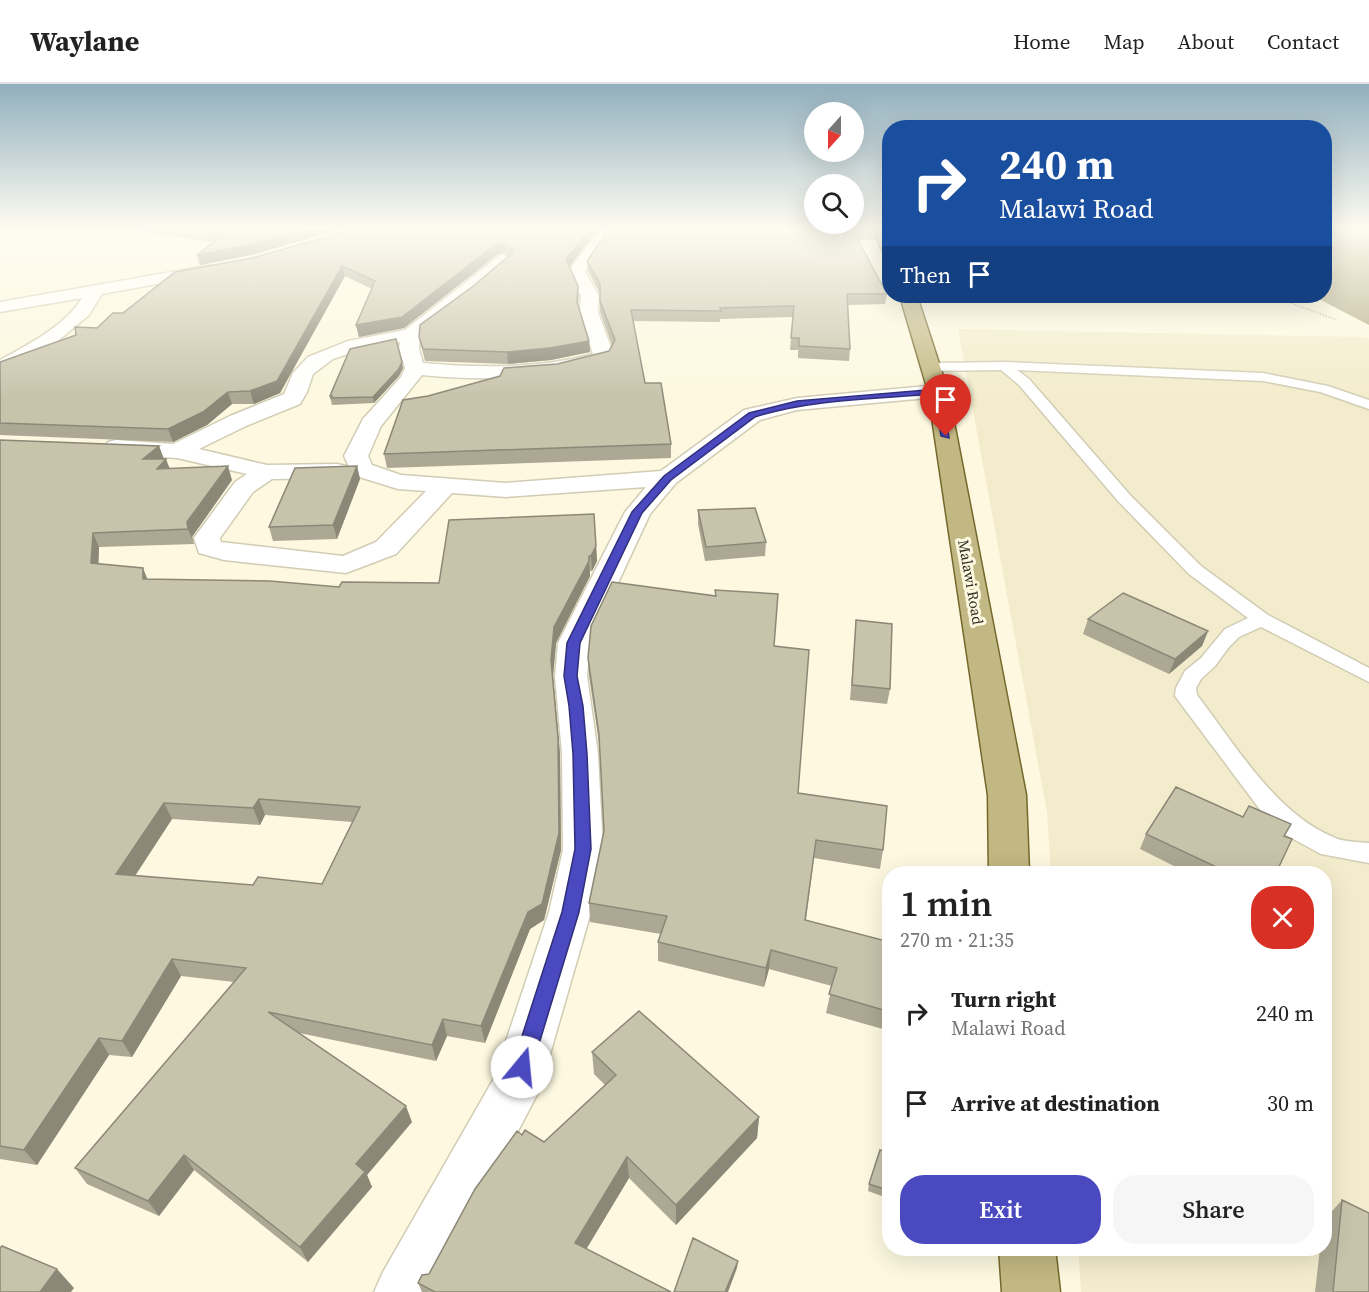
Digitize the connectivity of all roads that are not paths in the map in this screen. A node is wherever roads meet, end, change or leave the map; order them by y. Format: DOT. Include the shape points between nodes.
graph roads {
  1 [pos="124,285"];
  2 [pos="473,285"];
  3 [pos="584,285"];
  4 [pos="95,291"];
  5 [pos="910,303"];
  6 [pos="0,307"];
  7 [pos="411,334"];
  8 [pos="1004,366"];
  9 [pos="0,368"];
  10 [pos="415,368"];
  11 [pos="534,370"];
  12 [pos="935,379"];
  13 [pos="467,390"];
  14 [pos="419,402"];
  15 [pos="1369,405"];
  16 [pos="388,406"];
  17 [pos="99,446"];
  18 [pos="177,451"];
  19 [pos="362,470"];
  20 [pos="267,472"];
  21 [pos="667,478"];
  22 [pos="444,487"];
  23 [pos="1261,619"];
  24 [pos="1369,676"];
  25 [pos="1369,853"];
  26 [pos="1009,866"];
  27 [pos="1028,1256"];
  28 [pos="403,1292"];
  29 [pos="1031,1292"];
  1 -- 4 [label="street"];
  2 -- 7 [label="street" via="421,322"];
  3 -- 11 [label="street" via="603,353 601,358"];
  4 -- 6 [label="street"];
  4 -- 9 [label="street" via="83,311 40,346"];
  5 -- 12 [label="main road, Malawi Road"];
  7 -- 10 [label="street" via="409,349"];
  7 -- 18 [label="street" via="325,356 303,372 292,399"];
  8 -- 12 [label="lane"];
  8 -- 15 [label="lane" via="1263,377 1323,389"];
  8 -- 23 [label="lane" via="1024,382 1124,498 1195,570"];
  10 -- 11 [label="street" via="451,372"];
  10 -- 16 [label="street"];
  11 -- 13 [label="street"];
  12 -- 21 [label="street" via="752,415"];
  12 -- 26 [label="main road, Malawi Road" via="1007,795"];
  14 -- 16 [label="street"];
  16 -- 19 [label="street" via="371,424 356,456"];
  17 -- 18 [label="street"];
  18 -- 20 [label="street"];
  19 -- 20 [label="street"];
  19 -- 22 [label="street" via="398,482"];
  20 -- 22 [label="street" via="243,487 207,538 209,547 224,552 346,565 387,548"];
  21 -- 22 [label="street" via="506,490"];
  21 -- 28 [label="street" via="638,512 574,643 571,676 580,754 583,849 570,912 515,1089"];
  23 -- 24 [label="lane"];
  23 -- 25 [label="lane" via="1227,638 1192,675 1186,696 1269,805 1295,829 1330,847"];
  27 -- 29 [label="main road"];
}
